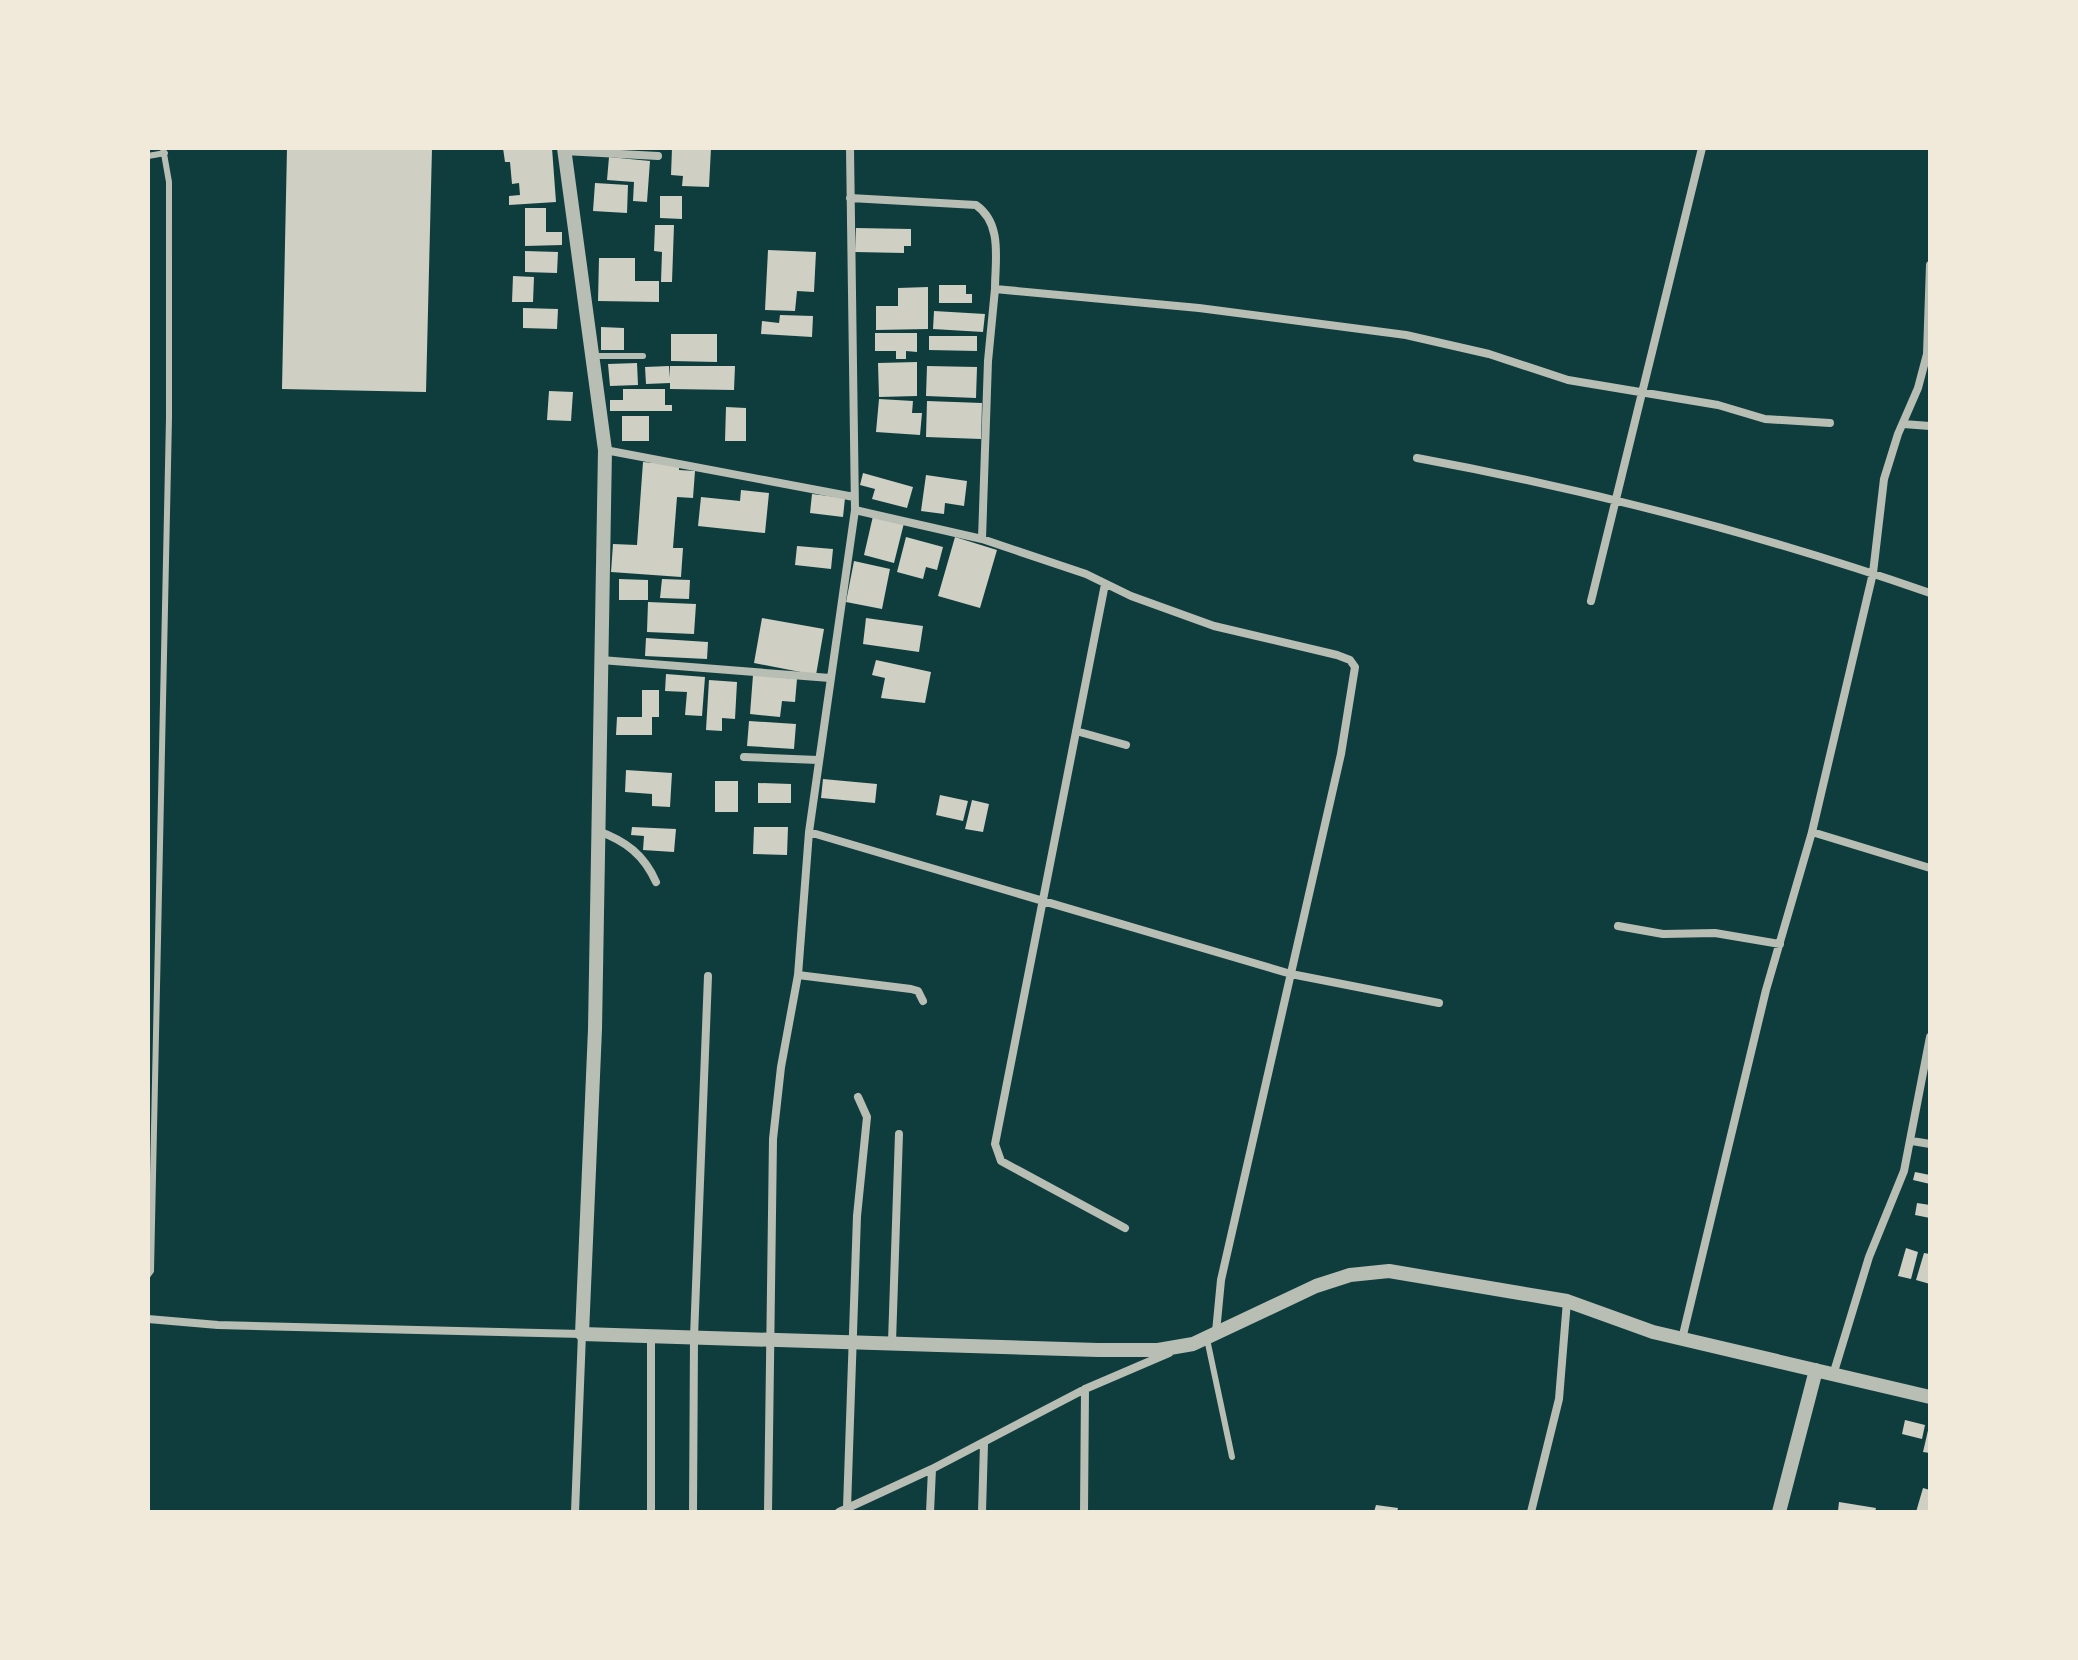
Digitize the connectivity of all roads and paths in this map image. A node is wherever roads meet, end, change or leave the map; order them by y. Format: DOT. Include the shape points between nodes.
graph roads {
  1 [pos="850,148"];
  2 [pos="1702,148"];
  3 [pos="164,150"];
  4 [pos="564,150"];
  5 [pos="148,156"];
  6 [pos="658,156"];
  7 [pos="850,198"];
  8 [pos="1930,265"];
  9 [pos="995,289"];
  10 [pos="593,356"];
  11 [pos="643,356"];
  12 [pos="1641,392"];
  13 [pos="1830,423"];
  14 [pos="1903,424"];
  15 [pos="1930,426"];
  16 [pos="605,450"];
  17 [pos="1417,458"];
  18 [pos="854,497"];
  19 [pos="1614,502"];
  20 [pos="855,510"];
  21 [pos="982,539"];
  22 [pos="1873,573"];
  23 [pos="1105,584"];
  24 [pos="1930,593"];
  25 [pos="1591,601"];
  26 [pos="601,660"];
  27 [pos="830,678"];
  28 [pos="1076,731"];
  29 [pos="1126,745"];
  30 [pos="744,757"];
  31 [pos="818,760"];
  32 [pos="597,831"];
  33 [pos="809,832"];
  34 [pos="1812,832"];
  35 [pos="1930,868"];
  36 [pos="656,882"];
  37 [pos="1043,899"];
  38 [pos="1618,926"];
  39 [pos="1780,944"];
  40 [pos="1291,974"];
  41 [pos="798,975"];
  42 [pos="708,976"];
  43 [pos="923,1001"];
  44 [pos="1439,1003"];
  45 [pos="148,1006"];
  46 [pos="159,1007"];
  47 [pos="1930,1037"];
  48 [pos="1929,1050"];
  49 [pos="858,1097"];
  50 [pos="899,1134"];
  51 [pos="1912,1141"];
  52 [pos="1930,1144"];
  53 [pos="1125,1228"];
  54 [pos="148,1275"];
  55 [pos="1567,1301"];
  56 [pos="148,1319"];
  57 [pos="582,1334"];
  58 [pos="651,1336"];
  59 [pos="1212,1336"];
  60 [pos="694,1337"];
  61 [pos="771,1339"];
  62 [pos="1682,1339"];
  63 [pos="852,1342"];
  64 [pos="892,1342"];
  65 [pos="1177,1349"];
  66 [pos="1816,1370"];
  67 [pos="1833,1375"];
  68 [pos="1085,1389"];
  69 [pos="1930,1397"];
  70 [pos="984,1444"];
  71 [pos="1232,1457"];
  72 [pos="932,1469"];
  73 [pos="843,1510"];
  74 [pos="575,1512"];
  75 [pos="651,1512"];
  76 [pos="693,1512"];
  77 [pos="768,1512"];
  78 [pos="930,1512"];
  79 [pos="982,1512"];
  80 [pos="1084,1512"];
  81 [pos="1531,1512"];
  82 [pos="1779,1512"];
  1 -- 7 [label="street"];
  2 -- 12 [label="street"];
  3 -- 5 [label="lane"];
  3 -- 46 [label="lane" via="169,182 169,387"];
  4 -- 6 [label="street"];
  4 -- 10 [label="street"];
  7 -- 9 [label="street" via="976,205 987,213 994,231"];
  7 -- 18 [label="street"];
  8 -- 14 [label="street" via="1927,354"];
  9 -- 12 [label="street" via="1229,311 1406,335 1568,380"];
  9 -- 21 [label="street"];
  10 -- 11 [label="lane"];
  10 -- 16 [label="street"];
  12 -- 13 [label="street" via="1765,419"];
  12 -- 19 [label="street"];
  14 -- 15 [label="street"];
  14 -- 22 [label="street" via="1884,479"];
  16 -- 18 [label="street"];
  16 -- 26 [label="street"];
  17 -- 19 [label="street"];
  18 -- 20 [label="street"];
  19 -- 22 [label="street"];
  19 -- 25 [label="street"];
  20 -- 21 [label="street"];
  20 -- 27 [label="street"];
  21 -- 23 [label="street"];
  22 -- 24 [label="street"];
  22 -- 34 [label="street"];
  23 -- 28 [label="street"];
  23 -- 40 [label="street" via="1214,626 1337,655 1355,667 1341,754"];
  26 -- 27 [label="street"];
  26 -- 32 [label="street"];
  27 -- 31 [label="street"];
  28 -- 29 [label="street"];
  28 -- 37 [label="street"];
  30 -- 31 [label="street"];
  31 -- 33 [label="street"];
  32 -- 36 [label="street" via="619,838 635,851"];
  32 -- 57 [label="street"];
  33 -- 37 [label="street"];
  33 -- 41 [label="street"];
  34 -- 35 [label="street"];
  34 -- 39 [label="street"];
  37 -- 40 [label="street"];
  37 -- 53 [label="street" via="995,1152 1001,1161"];
  38 -- 39 [label="street"];
  39 -- 62 [label="street"];
  40 -- 44 [label="street"];
  40 -- 59 [label="street"];
  41 -- 43 [label="street" via="911,989"];
  41 -- 61 [label="street" via="773,1139"];
  42 -- 60 [label="street"];
  45 -- 46 [label="lane"];
  46 -- 54 [label="lane"];
  47 -- 48 [label="street"];
  48 -- 51 [label="street"];
  49 -- 63 [label="street" via="867,1117"];
  50 -- 64 [label="street"];
  51 -- 52 [label="street"];
  51 -- 67 [label="street"];
  55 -- 59 [label="street" via="1372,1272 1316,1286"];
  55 -- 62 [label="street"];
  55 -- 81 [label="street" via="1559,1399"];
  56 -- 57 [label="street"];
  57 -- 58 [label="street"];
  57 -- 74 [label="street"];
  58 -- 60 [label="street"];
  58 -- 75 [label="street"];
  59 -- 65 [label="street"];
  59 -- 71 [label="lane"];
  60 -- 61 [label="street"];
  60 -- 76 [label="street"];
  61 -- 63 [label="street"];
  61 -- 77 [label="street"];
  62 -- 66 [label="street"];
  63 -- 64 [label="street"];
  63 -- 73 [label="street"];
  64 -- 65 [label="street"];
  65 -- 68 [label="street"];
  66 -- 67 [label="street"];
  66 -- 82 [label="street"];
  67 -- 69 [label="street"];
  68 -- 70 [label="street"];
  68 -- 80 [label="street"];
  70 -- 72 [label="street"];
  70 -- 79 [label="street"];
  72 -- 73 [label="street"];
  72 -- 78 [label="street"];
}
